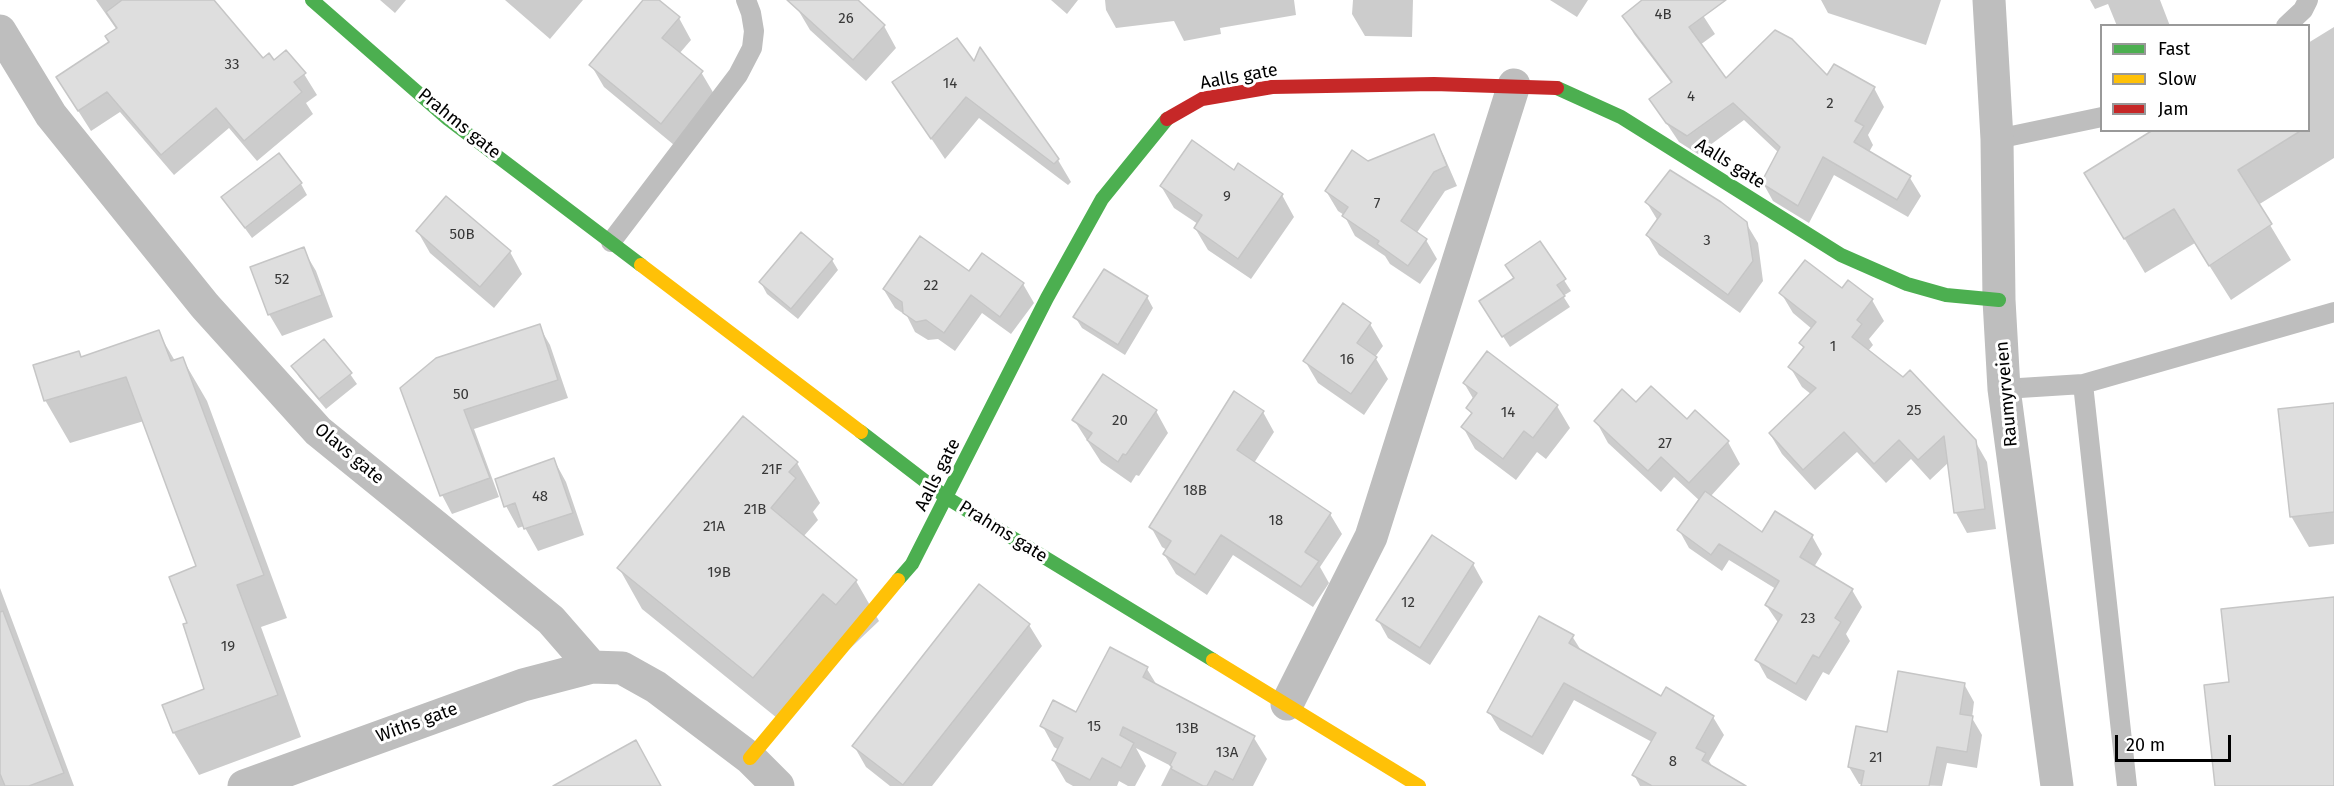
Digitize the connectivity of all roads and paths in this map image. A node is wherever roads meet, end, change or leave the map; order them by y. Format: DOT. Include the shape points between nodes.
graph roads {
  1 [pos="312,0"];
  2 [pos="746,0"];
  3 [pos="1989,0"];
  4 [pos="2308,0"];
  5 [pos="2288,24"];
  6 [pos="0,31"];
  7 [pos="1514,85"];
  8 [pos="2100,117"];
  9 [pos="1997,139"];
  10 [pos="611,242"];
  11 [pos="1999,300"];
  12 [pos="2334,312"];
  13 [pos="2083,384"];
  14 [pos="2004,389"];
  15 [pos="946,498"];
  16 [pos="592,667"];
  17 [pos="1287,704"];
  18 [pos="750,758"];
  19 [pos="244,786"];
  20 [pos="778,786"];
  21 [pos="1419,786"];
  22 [pos="2057,786"];
  23 [pos="2127,786"];
  1 -- 10 [label="street, Prahms gate" via="448,118"];
  2 -- 10 [label="lane" via="753,40 738,75"];
  3 -- 9 [label="street, Raumyrveien"];
  4 -- 5 [label="lane"];
  6 -- 16 [label="street, Olavs gate" via="51,115 205,306 318,431 550,620"];
  7 -- 11 [label="street, Aalls gate" via="1556,88 1621,117 1841,255 1907,284 1946,295"];
  7 -- 15 [label="street, Aalls gate" via="1272,87 1202,99 1166,120 1101,199"];
  7 -- 17 [label="street" via="1371,537"];
  8 -- 9 [label="lane"];
  9 -- 11 [label="street, Raumyrveien"];
  10 -- 15 [label="street, Prahms gate"];
  11 -- 14 [label="street, Raumyrveien"];
  12 -- 13 [label="lane"];
  13 -- 14 [label="lane"];
  13 -- 23 [label="lane"];
  14 -- 22 [label="street, Raumyrveien"];
  15 -- 17 [label="street, Prahms gate"];
  15 -- 18 [label="street, Aalls gate" via="912,564"];
  16 -- 18 [label="street" via="622,668 656,687"];
  16 -- 19 [label="street, Withs gate" via="523,685"];
  17 -- 21 [label="street, Prahms gate"];
  18 -- 20 [label="street"];
}
